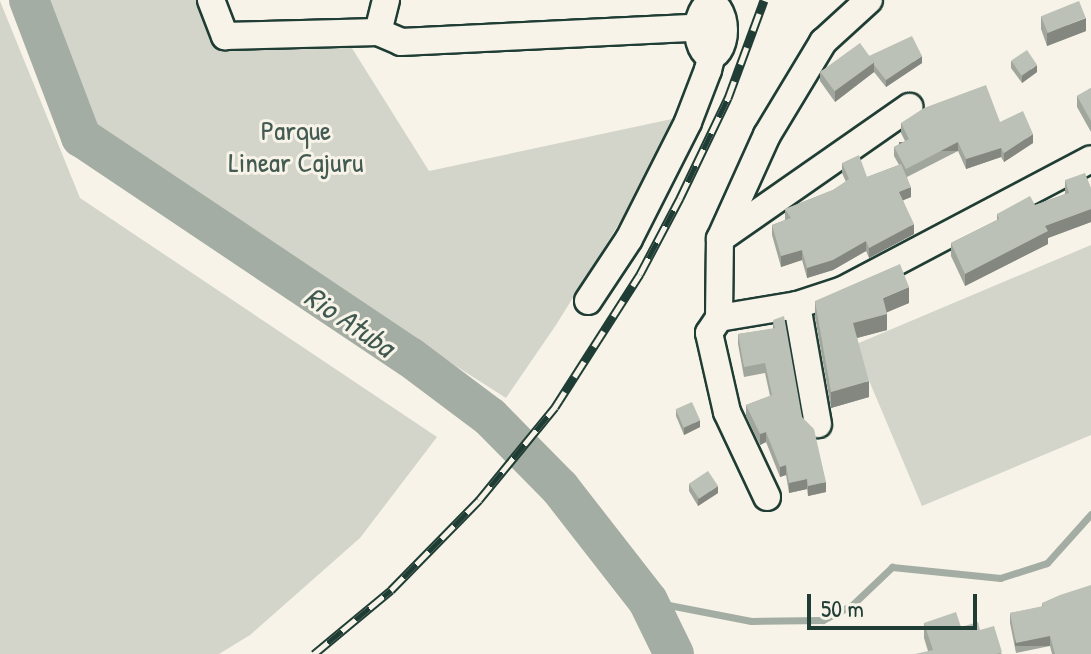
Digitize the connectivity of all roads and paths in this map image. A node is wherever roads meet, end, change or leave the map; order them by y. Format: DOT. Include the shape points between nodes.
graph roads {
  1 [pos="211,0"];
  2 [pos="386,0"];
  3 [pos="869,0"];
  4 [pos="711,14"];
  5 [pos="378,32"];
  6 [pos="909,107"];
  7 [pos="1091,159"];
  8 [pos="720,239"];
  9 [pos="588,301"];
  10 [pos="797,305"];
  11 [pos="719,318"];
  12 [pos="818,424"];
  13 [pos="767,497"];
  1 -- 5 [label="street" via="225,36"];
  2 -- 5 [label="street"];
  3 -- 8 [label="street" via="823,42 767,135"];
  4 -- 5 [label="street" via="401,42"];
  4 -- 9 [label="street" via="708,70 688,122 629,239"];
  6 -- 8 [label="street"];
  7 -- 10 [label="street" via="843,290"];
  8 -- 11 [label="street"];
  10 -- 11 [label="street"];
  10 -- 12 [label="street"];
  11 -- 13 [label="street" via="709,333 727,412"];
}
